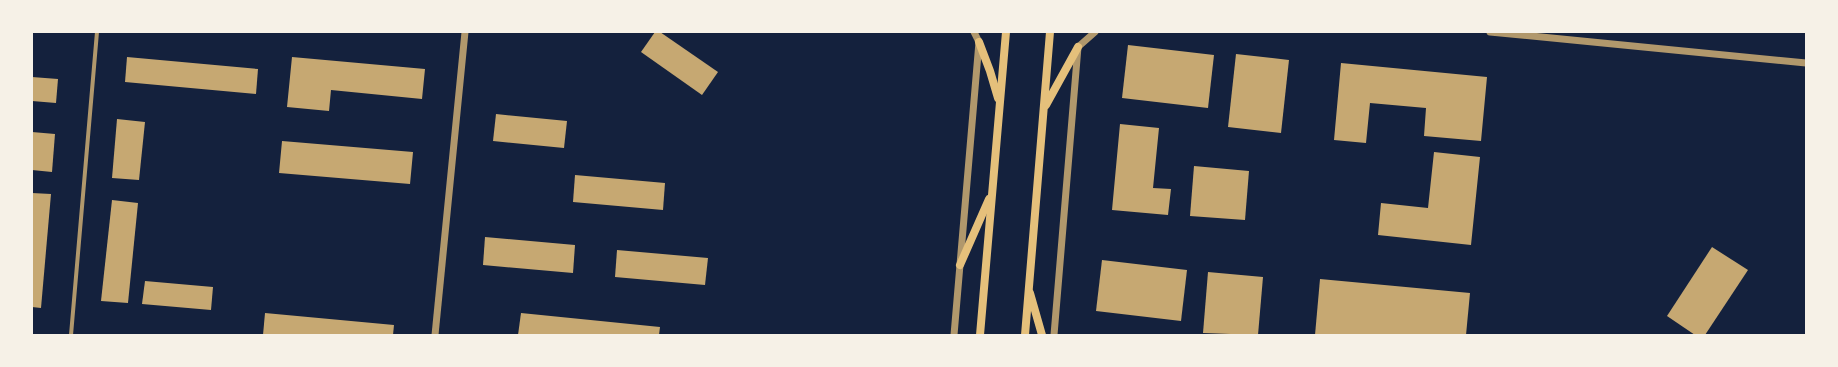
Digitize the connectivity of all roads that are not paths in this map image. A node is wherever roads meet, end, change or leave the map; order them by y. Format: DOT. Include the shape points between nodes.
graph roads {
  1 [pos="98,32"];
  2 [pos="464,32"];
  3 [pos="974,32"];
  4 [pos="1006,32"];
  5 [pos="1050,32"];
  6 [pos="1095,32"];
  7 [pos="1490,32"];
  8 [pos="979,42"];
  9 [pos="1078,47"];
  10 [pos="1806,64"];
  11 [pos="1000,104"];
  12 [pos="1044,109"];
  13 [pos="992,193"];
  14 [pos="960,265"];
  15 [pos="1029,287"];
  16 [pos="71,335"];
  17 [pos="435,335"];
  18 [pos="954,335"];
  19 [pos="980,335"];
  20 [pos="1025,335"];
  21 [pos="1042,335"];
  22 [pos="1054,335"];
  1 -- 16 [label="street"];
  2 -- 17 [label="street"];
  3 -- 8 [label="street"];
  4 -- 11 [label="main road"];
  5 -- 12 [label="main road"];
  6 -- 9 [label="street"];
  7 -- 10 [label="street"];
  8 -- 11 [label="main road"];
  8 -- 14 [label="street"];
  9 -- 12 [label="main road"];
  9 -- 22 [label="street"];
  11 -- 13 [label="main road"];
  12 -- 15 [label="main road"];
  13 -- 14 [label="main road"];
  13 -- 19 [label="main road"];
  14 -- 18 [label="street"];
  15 -- 20 [label="main road"];
  15 -- 21 [label="main road"];
}
